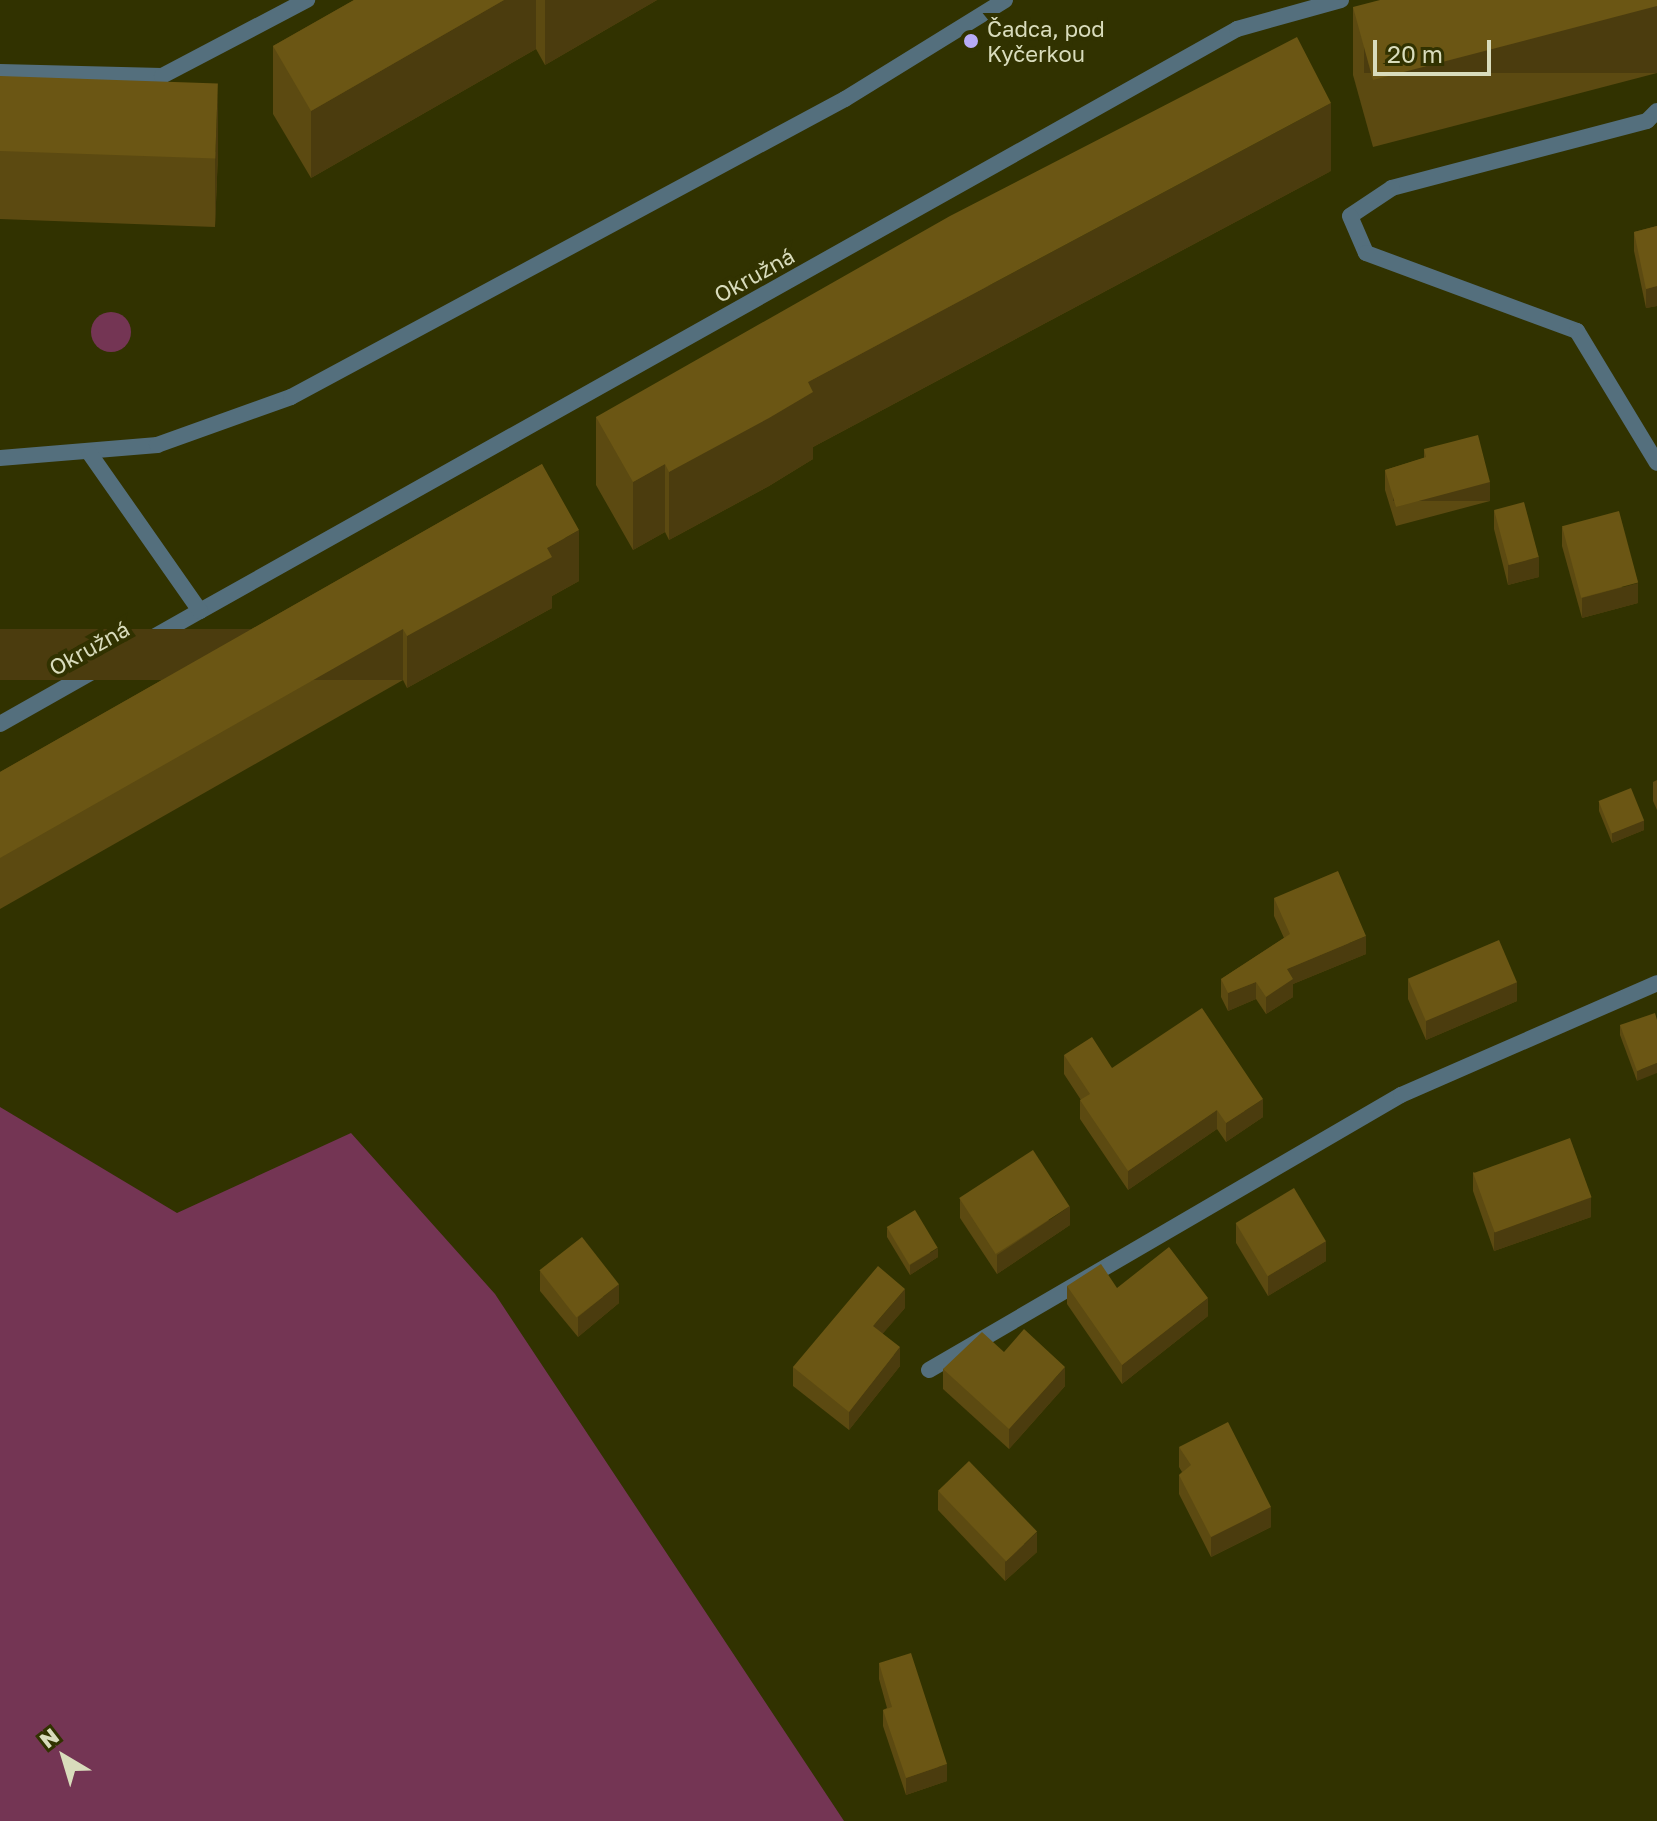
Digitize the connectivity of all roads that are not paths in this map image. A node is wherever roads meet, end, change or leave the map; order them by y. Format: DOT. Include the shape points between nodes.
graph roads {
  1 [pos="307,0"];
  2 [pos="1005,0"];
  3 [pos="1341,0"];
  4 [pos="0,72"];
  5 [pos="1657,111"];
  6 [pos="90,454"];
  7 [pos="0,458"];
  8 [pos="1657,463"];
  9 [pos="200,611"];
  10 [pos="0,724"];
  11 [pos="1657,983"];
  12 [pos="929,1370"];
  1 -- 4 [label="street" via="162,76"];
  2 -- 6 [label="street" via="845,99 305,390 210,430"];
  3 -- 9 [label="street, Okružná" via="1237,29"];
  5 -- 8 [label="street" via="1647,121 1392,188 1350,216 1366,253 1577,331"];
  6 -- 7 [label="street"];
  6 -- 9 [label="street"];
  9 -- 10 [label="street, Okružná"];
  11 -- 12 [label="street" via="1401,1095"];
}
